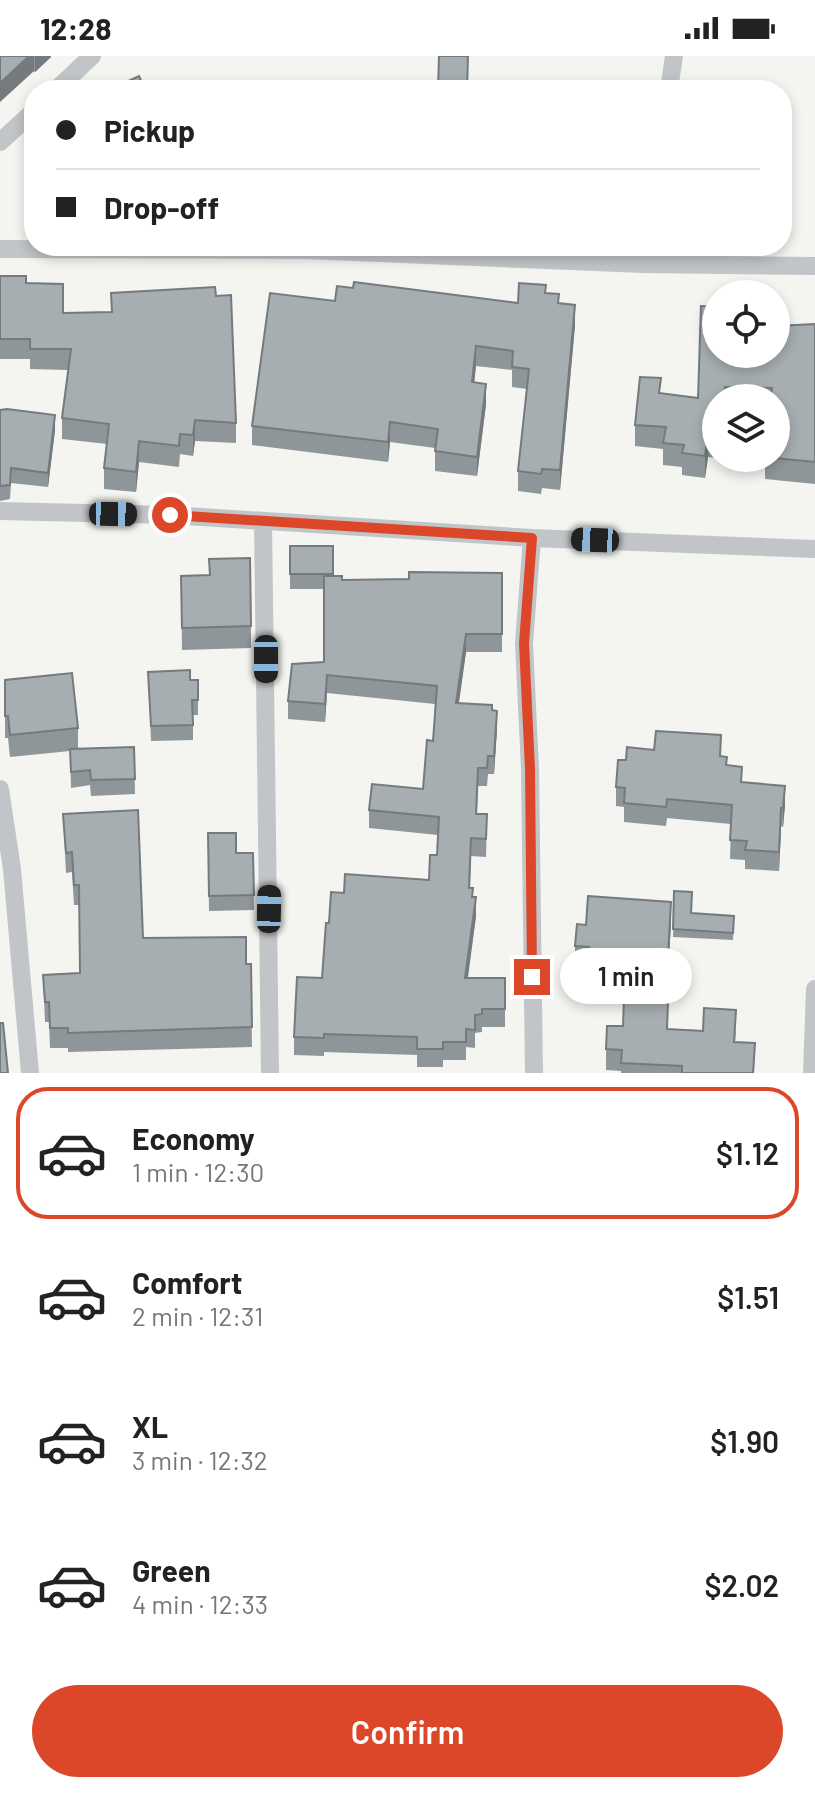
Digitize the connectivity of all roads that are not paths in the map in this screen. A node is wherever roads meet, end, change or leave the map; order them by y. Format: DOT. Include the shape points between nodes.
graph roads {
  1 [pos="92,56"];
  2 [pos="674,56"];
  3 [pos="67,80"];
  4 [pos="670,80"];
  5 [pos="24,120"];
  6 [pos="0,142"];
  7 [pos="0,249"];
  8 [pos="24,249"];
  9 [pos="660,256"];
  10 [pos="815,266"];
  11 [pos="0,511"];
  12 [pos="263,521"];
  13 [pos="532,538"];
  14 [pos="815,549"];
  15 [pos="0,789"];
  16 [pos="815,989"];
  17 [pos="30,1073"];
  18 [pos="270,1073"];
  19 [pos="534,1073"];
  20 [pos="812,1073"];
  1 -- 3 [label="street"];
  2 -- 4 [label="street"];
  5 -- 6 [label="street"];
  7 -- 8 [label="street"];
  9 -- 10 [label="street"];
  11 -- 12 [label="street"];
  12 -- 13 [label="street"];
  12 -- 18 [label="street"];
  13 -- 14 [label="street"];
  13 -- 19 [label="street" via="524,643"];
  15 -- 17 [label="street" via="14,882"];
  16 -- 20 [label="street"];
}
